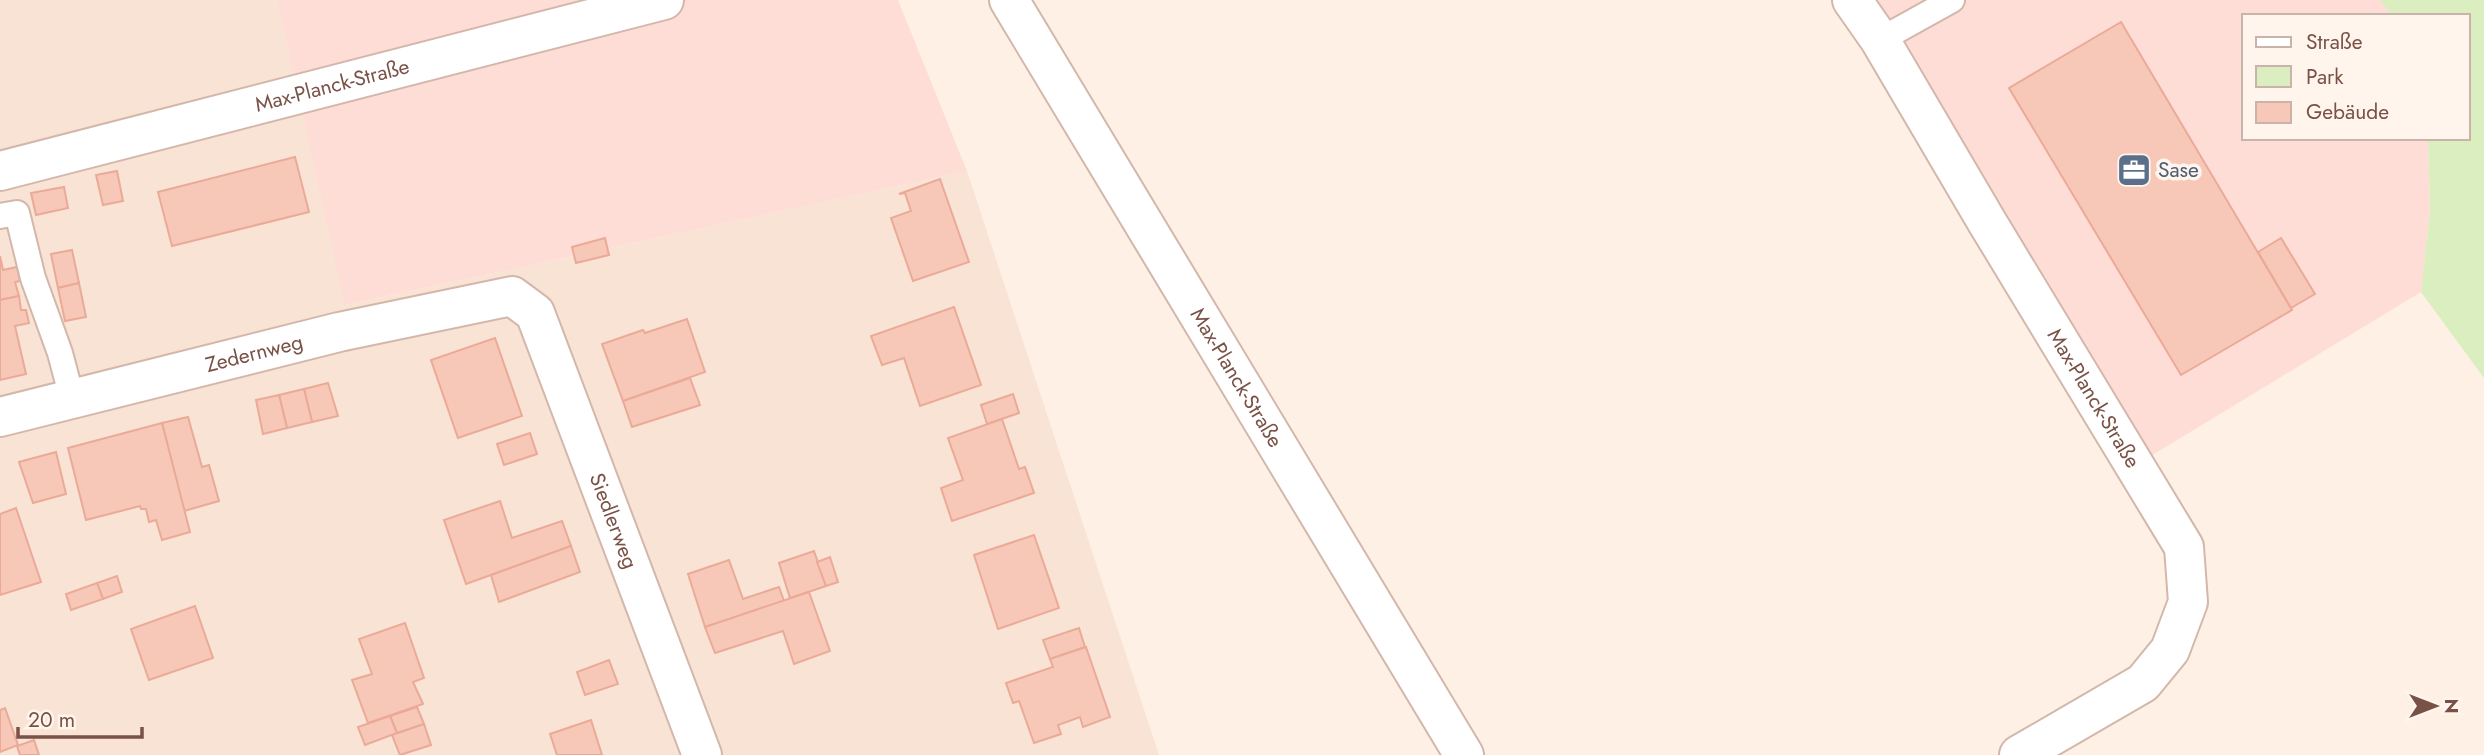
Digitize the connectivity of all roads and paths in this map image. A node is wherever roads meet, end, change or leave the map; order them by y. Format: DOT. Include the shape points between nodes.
graph roads {
  1 [pos="664,0"];
  2 [pos="1009,0"];
  3 [pos="1852,0"];
  4 [pos="1952,0"];
  5 [pos="1880,40"];
  6 [pos="0,171"];
  7 [pos="0,216"];
  8 [pos="512,296"];
  9 [pos="72,398"];
  10 [pos="0,417"];
  11 [pos="702,755"];
  12 [pos="1464,755"];
  13 [pos="2019,755"];
  1 -- 6 [label="street, Max-Planck-Straße"];
  2 -- 12 [label="street, Max-Planck-Straße"];
  3 -- 5 [label="street, Max-Planck-Straße"];
  4 -- 5 [label="lane"];
  5 -- 13 [label="street, Max-Planck-Straße" via="2184,547 2188,602 2170,650 2143,683"];
  7 -- 9 [label="lane" via="16,213"];
  8 -- 9 [label="street, Zedernweg" via="339,332"];
  8 -- 11 [label="street, Siedlerweg" via="535,313"];
  9 -- 10 [label="street, Zedernweg"];
}
